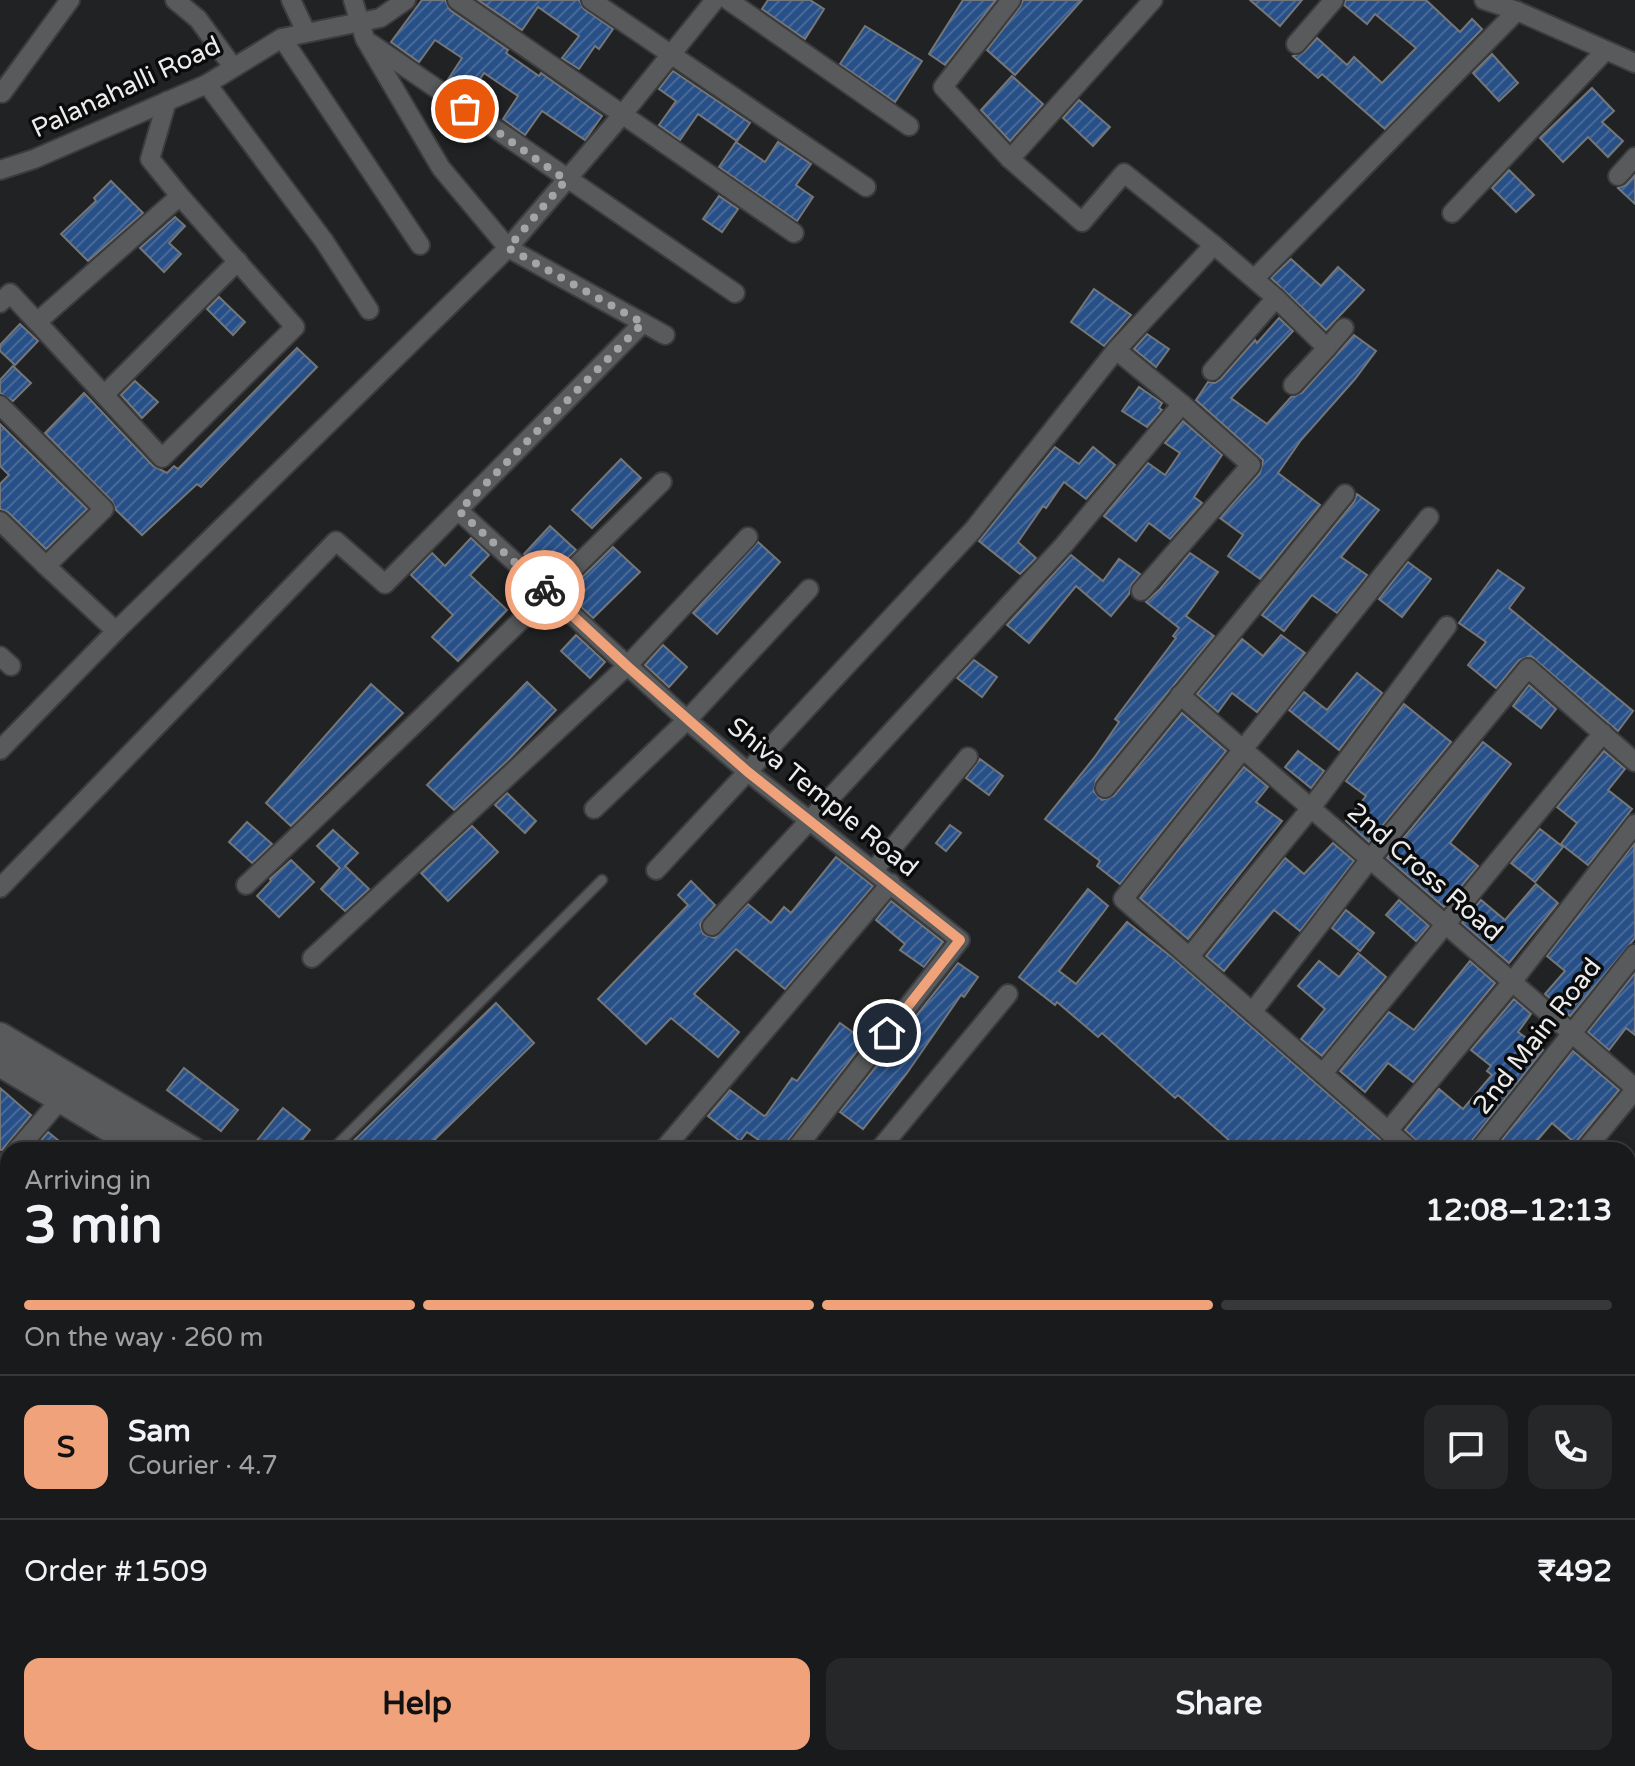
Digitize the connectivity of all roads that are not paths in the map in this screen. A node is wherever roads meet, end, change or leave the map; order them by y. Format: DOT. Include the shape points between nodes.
graph roads {
  1 [pos="70,0"];
  2 [pos="175,0"];
  3 [pos="291,0"];
  4 [pos="353,0"];
  5 [pos="406,0"];
  6 [pos="457,0"];
  7 [pos="591,0"];
  8 [pos="715,0"];
  9 [pos="728,0"];
  10 [pos="1011,0"];
  11 [pos="1153,0"];
  12 [pos="1334,0"];
  13 [pos="1484,0"];
  14 [pos="1517,11"];
  15 [pos="362,31"];
  16 [pos="306,32"];
  17 [pos="282,38"];
  18 [pos="1296,44"];
  19 [pos="1605,51"];
  20 [pos="671,55"];
  21 [pos="1635,63"];
  22 [pos="233,67"];
  23 [pos="207,84"];
  24 [pos="2,93"];
  25 [pos="167,101"];
  26 [pos="622,115"];
  27 [pos="909,126"];
  28 [pos="1635,157"];
  29 [pos="1010,159"];
  30 [pos="0,170"];
  31 [pos="1618,176"];
  32 [pos="566,180"];
  33 [pos="866,187"];
  34 [pos="180,196"];
  35 [pos="1452,213"];
  36 [pos="794,233"];
  37 [pos="420,245"];
  38 [pos="1214,245"];
  39 [pos="508,248"];
  40 [pos="238,261"];
  41 [pos="1255,278"];
  42 [pos="735,293"];
  43 [pos="1276,298"];
  44 [pos="0,303"];
  45 [pos="369,310"];
  46 [pos="37,322"];
  47 [pos="643,323"];
  48 [pos="1344,328"];
  49 [pos="665,335"];
  50 [pos="1327,348"];
  51 [pos="1116,350"];
  52 [pos="1212,371"];
  53 [pos="1293,385"];
  54 [pos="105,394"];
  55 [pos="1182,404"];
  56 [pos="0,405"];
  57 [pos="662,482"];
  58 [pos="1345,494"];
  59 [pos="459,511"];
  60 [pos="1429,517"];
  61 [pos="0,521"];
  62 [pos="748,537"];
  63 [pos="46,566"];
  64 [pos="809,589"];
  65 [pos="1141,591"];
  66 [pos="548,593"];
  67 [pos="1447,626"];
  68 [pos="116,631"];
  69 [pos="627,666"];
  70 [pos="1180,695"];
  71 [pos="687,720"];
  72 [pos="1603,733"];
  73 [pos="0,750"];
  74 [pos="1243,750"];
  75 [pos="968,757"];
  76 [pos="1635,762"];
  77 [pos="748,772"];
  78 [pos="1105,788"];
  79 [pos="1311,808"];
  80 [pos="594,809"];
  81 [pos="812,820"];
  82 [pos="1635,824"];
  83 [pos="1370,859"];
  84 [pos="656,870"];
  85 [pos="874,870"];
  86 [pos="602,880"];
  87 [pos="891,883"];
  88 [pos="246,885"];
  89 [pos="0,888"];
  90 [pos="1445,924"];
  91 [pos="712,926"];
  92 [pos="1635,954"];
  93 [pos="1190,956"];
  94 [pos="312,958"];
  95 [pos="1512,982"];
  96 [pos="1008,994"];
  97 [pos="1253,1011"];
  98 [pos="1571,1032"];
  99 [pos="0,1036"];
  100 [pos="0,1063"];
  101 [pos="1323,1073"];
  102 [pos="1635,1089"];
  103 [pos="61,1099"];
  104 [pos="1388,1131"];
  105 [pos="24,1142"];
  106 [pos="133,1142"];
  107 [pos="173,1142"];
  108 [pos="340,1142"];
  109 [pos="670,1142"];
  110 [pos="801,1142"];
  111 [pos="886,1142"];
  112 [pos="1401,1142"];
  113 [pos="1485,1142"];
  114 [pos="1592,1142"];
  1 -- 24 [label="street"];
  2 -- 22 [label="street" via="198,19"];
  3 -- 16 [label="street"];
  4 -- 15 [label="street"];
  5 -- 15 [label="street, Palanahalli Road"];
  6 -- 26 [label="street"];
  7 -- 20 [label="street"];
  8 -- 20 [label="street"];
  9 -- 27 [label="street"];
  10 -- 29 [label="street" via="943,87"];
  11 -- 29 [label="street"];
  12 -- 18 [label="street"];
  13 -- 14 [label="street"];
  14 -- 19 [label="street"];
  14 -- 41 [label="street"];
  15 -- 16 [label="street, Palanahalli Road"];
  15 -- 32 [label="street"];
  15 -- 39 [label="street" via="441,168"];
  16 -- 17 [label="street, Palanahalli Road"];
  17 -- 22 [label="street, Palanahalli Road"];
  17 -- 37 [label="street"];
  19 -- 21 [label="street"];
  19 -- 35 [label="street"];
  20 -- 26 [label="street"];
  20 -- 33 [label="street"];
  22 -- 23 [label="street, Palanahalli Road"];
  23 -- 25 [label="street, Palanahalli Road"];
  23 -- 45 [label="street"];
  25 -- 30 [label="street, Palanahalli Road"];
  25 -- 34 [label="street" via="150,159"];
  26 -- 32 [label="street"];
  26 -- 36 [label="street"];
  28 -- 31 [label="street"];
  29 -- 38 [label="street" via="1082,222 1124,173"];
  32 -- 39 [label="street"];
  32 -- 42 [label="street"];
  34 -- 40 [label="street"];
  34 -- 46 [label="street"];
  38 -- 41 [label="street"];
  38 -- 51 [label="street"];
  39 -- 47 [label="street"];
  39 -- 68 [label="street"];
  40 -- 54 [label="street"];
  40 -- 54 [label="street" via="295,327 162,458"];
  41 -- 43 [label="street"];
  43 -- 50 [label="street"];
  43 -- 52 [label="street"];
  44 -- 46 [label="street" via="10,293"];
  46 -- 54 [label="street"];
  47 -- 49 [label="street"];
  47 -- 59 [label="street"];
  48 -- 50 [label="street"];
  50 -- 53 [label="street"];
  51 -- 55 [label="street"];
  51 -- 77 [label="street" via="973,530"];
  55 -- 65 [label="street" via="1251,465"];
  55 -- 81 [label="street" via="1063,546"];
  56 -- 63 [label="street" via="104,509"];
  57 -- 66 [label="street"];
  58 -- 70 [label="street"];
  59 -- 66 [label="street, Shiva Temple Road"];
  59 -- 89 [label="street" via="385,584 336,541"];
  60 -- 74 [label="street"];
  61 -- 63 [label="street"];
  62 -- 69 [label="street"];
  63 -- 68 [label="street"];
  64 -- 71 [label="street"];
  66 -- 69 [label="street, Shiva Temple Road"];
  66 -- 88 [label="street"];
  67 -- 79 [label="street"];
  68 -- 73 [label="street"];
  69 -- 71 [label="street, Shiva Temple Road"];
  69 -- 94 [label="street"];
  70 -- 74 [label="street, 2nd Cross Road"];
  70 -- 78 [label="street"];
  71 -- 77 [label="street, Shiva Temple Road"];
  71 -- 80 [label="street"];
  72 -- 76 [label="street"];
  72 -- 83 [label="street" via="1528,668"];
  72 -- 90 [label="street"];
  74 -- 79 [label="street, 2nd Cross Road"];
  74 -- 93 [label="street" via="1123,899"];
  75 -- 85 [label="street"];
  77 -- 81 [label="street, Shiva Temple Road"];
  77 -- 84 [label="street"];
  79 -- 83 [label="street, 2nd Cross Road"];
  79 -- 93 [label="street"];
  81 -- 85 [label="street, Shiva Temple Road"];
  81 -- 91 [label="street"];
  82 -- 95 [label="street"];
  83 -- 90 [label="street, 2nd Cross Road"];
  83 -- 97 [label="street"];
  85 -- 87 [label="street, Shiva Temple Road"];
  86 -- 108 [label="lane"];
  87 -- 109 [label="street"];
  87 -- 110 [label="street, Shiva Temple Road" via="960,940"];
  90 -- 95 [label="street, 2nd Cross Road"];
  90 -- 101 [label="street"];
  92 -- 98 [label="street, 2nd Main Road"];
  93 -- 97 [label="street"];
  95 -- 98 [label="street, 2nd Cross Road"];
  95 -- 104 [label="street"];
  96 -- 111 [label="street"];
  97 -- 101 [label="street"];
  98 -- 102 [label="street, 2nd Cross Road"];
  98 -- 113 [label="street, 2nd Main Road"];
  99 -- 107 [label="main road"];
  100 -- 103 [label="main road"];
  101 -- 104 [label="street"];
  102 -- 114 [label="street"];
  103 -- 105 [label="street"];
  103 -- 106 [label="main road"];
  104 -- 112 [label="street"];
}
